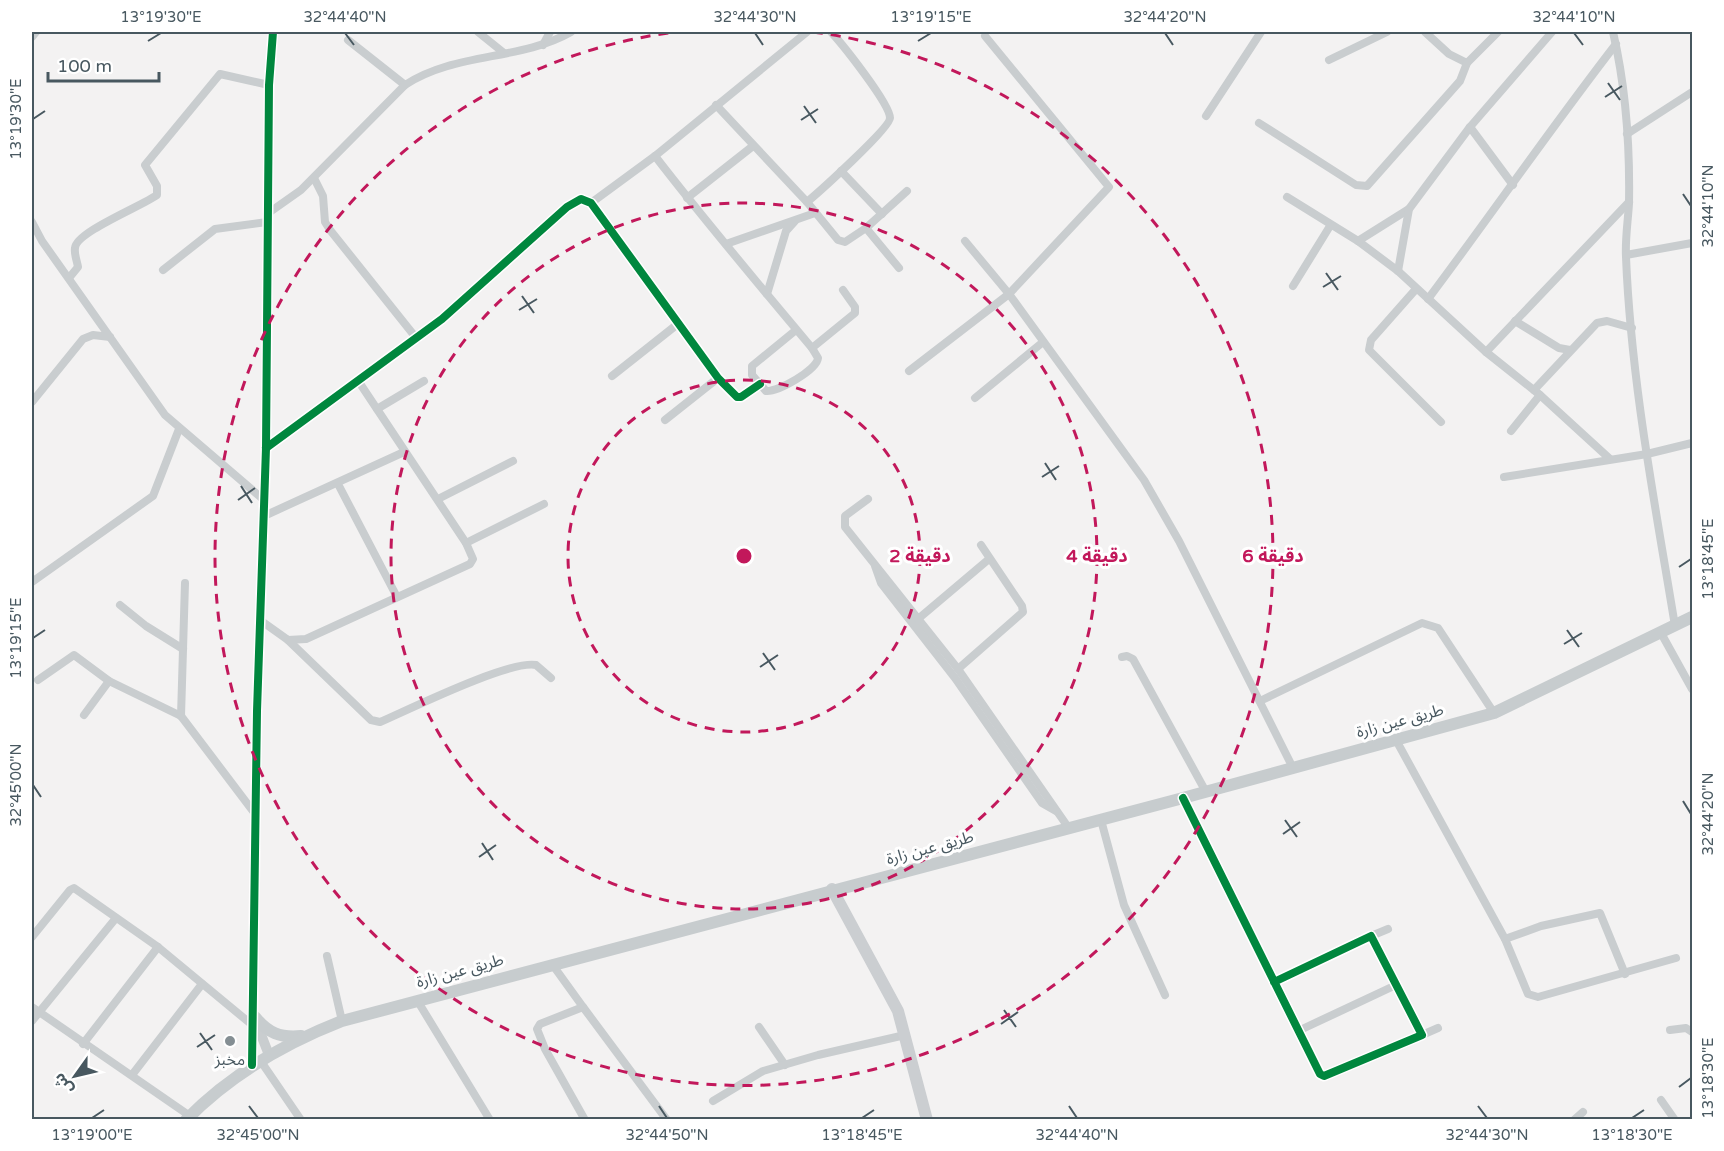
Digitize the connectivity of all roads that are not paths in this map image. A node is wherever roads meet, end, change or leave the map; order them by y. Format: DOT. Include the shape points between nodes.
graph roads {
  1 [pos="36,32"];
  2 [pos="273,32"];
  3 [pos="478,32"];
  4 [pos="550,32"];
  5 [pos="571,32"];
  6 [pos="807,32"];
  7 [pos="831,32"];
  8 [pos="1261,32"];
  9 [pos="1387,32"];
  10 [pos="1425,32"];
  11 [pos="1498,32"];
  12 [pos="1552,32"];
  13 [pos="1613,32"];
  14 [pos="985,36"];
  15 [pos="32,37"];
  16 [pos="348,40"];
  17 [pos="1616,44"];
  18 [pos="543,45"];
  19 [pos="504,53"];
  20 [pos="1329,60"];
  21 [pos="1467,63"];
  22 [pos="269,85"];
  23 [pos="405,85"];
  24 [pos="1692,92"];
  25 [pos="716,105"];
  26 [pos="1206,116"];
  27 [pos="1260,123"];
  28 [pos="1470,127"];
  29 [pos="1627,134"];
  30 [pos="753,146"];
  31 [pos="654,156"];
  32 [pos="841,171"];
  33 [pos="314,178"];
  34 [pos="1513,185"];
  35 [pos="907,191"];
  36 [pos="1287,197"];
  37 [pos="687,198"];
  38 [pos="807,202"];
  39 [pos="1629,202"];
  40 [pos="591,203"];
  41 [pos="1409,209"];
  42 [pos="815,213"];
  43 [pos="882,214"];
  44 [pos="267,218"];
  45 [pos="795,220"];
  46 [pos="32,222"];
  47 [pos="1330,226"];
  48 [pos="866,228"];
  49 [pos="965,241"];
  50 [pos="1358,241"];
  51 [pos="1692,243"];
  52 [pos="726,244"];
  53 [pos="1626,255"];
  54 [pos="899,268"];
  55 [pos="163,270"];
  56 [pos="1398,271"];
  57 [pos="69,278"];
  58 [pos="1293,286"];
  59 [pos="1416,289"];
  60 [pos="843,290"];
  61 [pos="767,294"];
  62 [pos="1009,294"];
  63 [pos="1428,299"];
  64 [pos="1515,321"];
  65 [pos="679,323"];
  66 [pos="1632,328"];
  67 [pos="796,330"];
  68 [pos="110,337"];
  69 [pos="417,339"];
  70 [pos="1043,342"];
  71 [pos="812,348"];
  72 [pos="1570,350"];
  73 [pos="1486,352"];
  74 [pos="909,371"];
  75 [pos="612,376"];
  76 [pos="718,378"];
  77 [pos="424,381"];
  78 [pos="359,382"];
  79 [pos="760,384"];
  80 [pos="1537,393"];
  81 [pos="975,398"];
  82 [pos="32,402"];
  83 [pos="377,409"];
  84 [pos="665,420"];
  85 [pos="1441,422"];
  86 [pos="179,429"];
  87 [pos="1511,431"];
  88 [pos="1692,443"];
  89 [pos="266,448"];
  90 [pos="404,452"];
  91 [pos="1647,454"];
  92 [pos="1610,459"];
  93 [pos="513,460"];
  94 [pos="1504,477"];
  95 [pos="338,484"];
  96 [pos="438,499"];
  97 [pos="868,499"];
  98 [pos="264,500"];
  99 [pos="544,504"];
  100 [pos="264,516"];
  101 [pos="466,543"];
  102 [pos="981,545"];
  103 [pos="989,559"];
  104 [pos="874,564"];
  105 [pos="32,582"];
  106 [pos="185,583"];
  107 [pos="397,597"];
  108 [pos="120,606"];
  109 [pos="1692,617"];
  110 [pos="918,619"];
  111 [pos="260,620"];
  112 [pos="1675,626"];
  113 [pos="1661,633"];
  114 [pos="288,640"];
  115 [pos="183,649"];
  116 [pos="1122,657"];
  117 [pos="958,669"];
  118 [pos="551,678"];
  119 [pos="38,680"];
  120 [pos="110,681"];
  121 [pos="1692,688"];
  122 [pos="1260,701"];
  123 [pos="1494,713"];
  124 [pos="84,715"];
  125 [pos="181,716"];
  126 [pos="1396,740"];
  127 [pos="1293,768"];
  128 [pos="1206,792"];
  129 [pos="1183,798"];
  130 [pos="1057,811"];
  131 [pos="256,816"];
  132 [pos="1101,820"];
  133 [pos="1068,827"];
  134 [pos="832,889"];
  135 [pos="116,918"];
  136 [pos="1388,929"];
  137 [pos="1371,936"];
  138 [pos="32,937"];
  139 [pos="1505,939"];
  140 [pos="158,947"];
  141 [pos="327,956"];
  142 [pos="1676,958"];
  143 [pos="552,964"];
  144 [pos="1626,974"];
  145 [pos="1274,982"];
  146 [pos="202,984"];
  147 [pos="1396,985"];
  148 [pos="1165,996"];
  149 [pos="417,1000"];
  150 [pos="583,1007"];
  151 [pos="35,1010"];
  152 [pos="253,1018"];
  153 [pos="32,1021"];
  154 [pos="342,1021"];
  155 [pos="759,1027"];
  156 [pos="1438,1028"];
  157 [pos="1670,1030"];
  158 [pos="1298,1031"];
  159 [pos="1692,1032"];
  160 [pos="308,1034"];
  161 [pos="905,1035"];
  162 [pos="1422,1035"];
  163 [pos="83,1044"];
  164 [pos="260,1060"];
  165 [pos="785,1065"];
  166 [pos="132,1075"];
  167 [pos="1661,1100"];
  168 [pos="713,1101"];
  169 [pos="1583,1112"];
  170 [pos="188,1118"];
  171 [pos="301,1119"];
  172 [pos="490,1119"];
  173 [pos="585,1119"];
  174 [pos="667,1119"];
  175 [pos="927,1119"];
  176 [pos="1574,1119"];
  177 [pos="1675,1119"];
  1 -- 15 [label="street"];
  2 -- 22 [label="street"];
  3 -- 19 [label="street"];
  4 -- 18 [label="street"];
  5 -- 18 [label="street"];
  6 -- 25 [label="street"];
  7 -- 32 [label="street" via="886,107 890,120"];
  8 -- 26 [label="street"];
  9 -- 20 [label="street"];
  10 -- 21 [label="street" via="1449,54"];
  11 -- 21 [label="street"];
  12 -- 28 [label="street"];
  13 -- 17 [label="street"];
  14 -- 62 [label="street" via="1109,188"];
  16 -- 23 [label="street"];
  17 -- 29 [label="street"];
  17 -- 34 [label="street" via="1546,134"];
  18 -- 19 [label="street"];
  19 -- 23 [label="street" via="438,68"];
  21 -- 27 [label="street" via="1460,81 1367,186 1356,185"];
  22 -- 44 [label="street"];
  22 -- 57 [label="street" via="224,73 216,77 145,165 157,186 157,195 99,226 77,243 78,267"];
  23 -- 33 [label="street"];
  24 -- 29 [label="street"];
  25 -- 30 [label="street"];
  25 -- 31 [label="street"];
  28 -- 34 [label="street"];
  28 -- 41 [label="street"];
  29 -- 39 [label="street"];
  30 -- 37 [label="street"];
  30 -- 38 [label="street"];
  31 -- 37 [label="street"];
  31 -- 40 [label="street"];
  32 -- 38 [label="street"];
  32 -- 43 [label="street"];
  33 -- 44 [label="street"];
  33 -- 69 [label="street" via="323,196 325,222 330,230"];
  34 -- 63 [label="street"];
  35 -- 43 [label="street"];
  36 -- 47 [label="street"];
  37 -- 52 [label="street"];
  38 -- 42 [label="street"];
  39 -- 53 [label="street"];
  39 -- 64 [label="street"];
  40 -- 65 [label="street"];
  40 -- 69 [label="street" via="581,199 567,207"];
  41 -- 50 [label="street"];
  41 -- 56 [label="street"];
  42 -- 45 [label="street"];
  42 -- 48 [label="street" via="838,240 845,242"];
  43 -- 48 [label="street"];
  44 -- 55 [label="street" via="215,229"];
  44 -- 89 [label="street"];
  45 -- 52 [label="street"];
  45 -- 61 [label="street" via="786,231"];
  46 -- 57 [label="street"];
  47 -- 50 [label="street"];
  47 -- 58 [label="street"];
  48 -- 54 [label="street"];
  49 -- 62 [label="street"];
  50 -- 56 [label="street"];
  51 -- 53 [label="street"];
  52 -- 61 [label="street"];
  53 -- 66 [label="street"];
  56 -- 59 [label="street"];
  57 -- 68 [label="street"];
  59 -- 63 [label="street"];
  59 -- 85 [label="street" via="1371,340 1369,350"];
  60 -- 71 [label="street" via="855,306 855,313"];
  61 -- 67 [label="street"];
  62 -- 70 [label="street"];
  62 -- 74 [label="street"];
  63 -- 73 [label="street"];
  64 -- 72 [label="street" via="1559,348"];
  64 -- 73 [label="street"];
  65 -- 75 [label="street"];
  65 -- 76 [label="street"];
  66 -- 72 [label="street" via="1607,321 1596,323"];
  66 -- 91 [label="street"];
  67 -- 71 [label="street"];
  67 -- 79 [label="street" via="752,366 752,375"];
  68 -- 82 [label="street" via="93,335 83,339"];
  68 -- 86 [label="street" via="151,397"];
  69 -- 78 [label="street"];
  70 -- 81 [label="street"];
  70 -- 122 [label="street" via="1164,513"];
  71 -- 79 [label="street" via="818,357 815,366 778,390 766,391"];
  72 -- 80 [label="street"];
  73 -- 80 [label="street"];
  76 -- 79 [label="street" via="737,397"];
  76 -- 84 [label="street"];
  77 -- 83 [label="street"];
  78 -- 83 [label="street"];
  78 -- 89 [label="street"];
  80 -- 87 [label="street"];
  80 -- 92 [label="street"];
  83 -- 90 [label="street"];
  86 -- 98 [label="street"];
  86 -- 105 [label="street" via="153,496"];
  88 -- 91 [label="street"];
  89 -- 98 [label="street"];
  90 -- 95 [label="street"];
  90 -- 96 [label="street"];
  91 -- 92 [label="street"];
  91 -- 112 [label="street"];
  92 -- 94 [label="street"];
  93 -- 96 [label="street"];
  95 -- 100 [label="street"];
  95 -- 107 [label="street"];
  96 -- 101 [label="street"];
  97 -- 104 [label="street" via="845,516 844,522"];
  98 -- 100 [label="street"];
  99 -- 101 [label="street"];
  100 -- 111 [label="street"];
  101 -- 107 [label="street" via="473,554 470,564"];
  102 -- 103 [label="street"];
  103 -- 110 [label="street"];
  103 -- 117 [label="street" via="1023,612"];
  104 -- 110 [label="street"];
  104 -- 130 [label="street" via="881,584 955,678 1042,803"];
  106 -- 115 [label="street"];
  107 -- 114 [label="street" via="306,639"];
  108 -- 115 [label="street"];
  109 -- 112 [label="main road, طريق عين زارة"];
  110 -- 117 [label="street"];
  111 -- 114 [label="street"];
  111 -- 131 [label="street"];
  112 -- 113 [label="main road, طريق عين زارة"];
  113 -- 121 [label="street"];
  113 -- 123 [label="main road, طريق عين زارة"];
  114 -- 118 [label="street" via="371,720 380,722 477,679 519,666 536,665"];
  115 -- 125 [label="street"];
  116 -- 128 [label="street" via="1133,659"];
  117 -- 130 [label="street"];
  119 -- 120 [label="street" via="74,655"];
  120 -- 124 [label="street"];
  120 -- 125 [label="street"];
  122 -- 123 [label="street" via="1422,623 1438,628"];
  122 -- 127 [label="street"];
  123 -- 126 [label="main road, طريق عين زارة"];
  125 -- 131 [label="street"];
  126 -- 127 [label="main road, طريق عين زارة"];
  126 -- 139 [label="street"];
  127 -- 128 [label="main road, طريق عين زارة"];
  128 -- 129 [label="main road, طريق عين زارة"];
  129 -- 132 [label="main road, طريق عين زارة"];
  129 -- 145 [label="street"];
  130 -- 133 [label="street"];
  131 -- 152 [label="street"];
  132 -- 133 [label="main road, طريق عين زارة"];
  132 -- 148 [label="street" via="1124,906"];
  133 -- 134 [label="main road, طريق عين زارة"];
  134 -- 143 [label="main road, طريق عين زارة"];
  134 -- 161 [label="main road" via="886,986"];
  135 -- 138 [label="street" via="72,888"];
  135 -- 140 [label="street"];
  135 -- 151 [label="street"];
  136 -- 137 [label="street"];
  137 -- 145 [label="street"];
  137 -- 147 [label="street"];
  139 -- 144 [label="street" via="1532,997"];
  139 -- 144 [label="street" via="1541,926 1600,913"];
  140 -- 146 [label="street"];
  140 -- 163 [label="street"];
  141 -- 154 [label="street"];
  142 -- 144 [label="street"];
  143 -- 149 [label="main road, طريق عين زارة"];
  143 -- 150 [label="street"];
  145 -- 158 [label="street"];
  146 -- 152 [label="street"];
  146 -- 166 [label="street"];
  147 -- 158 [label="street"];
  147 -- 162 [label="street"];
  149 -- 154 [label="main road, طريق عين زارة"];
  149 -- 172 [label="street"];
  150 -- 173 [label="street" via="540,1024 537,1029"];
  150 -- 174 [label="street"];
  151 -- 153 [label="street"];
  151 -- 163 [label="street"];
  152 -- 160 [label="main road" via="278,1036"];
  152 -- 164 [label="street"];
  152 -- 164 [label="street"];
  154 -- 160 [label="main road, طريق عين زارة"];
  155 -- 165 [label="street"];
  156 -- 162 [label="street"];
  157 -- 159 [label="street" via="1686,1028"];
  158 -- 162 [label="street" via="1322,1076"];
  160 -- 164 [label="main road, طريق عين زارة"];
  161 -- 165 [label="street"];
  161 -- 175 [label="main road"];
  163 -- 166 [label="street"];
  164 -- 170 [label="main road, طريق عين زارة" via="225,1082"];
  164 -- 171 [label="street"];
  165 -- 168 [label="street" via="752,1076"];
  166 -- 170 [label="street"];
  167 -- 177 [label="street"];
  169 -- 176 [label="street"];
}
